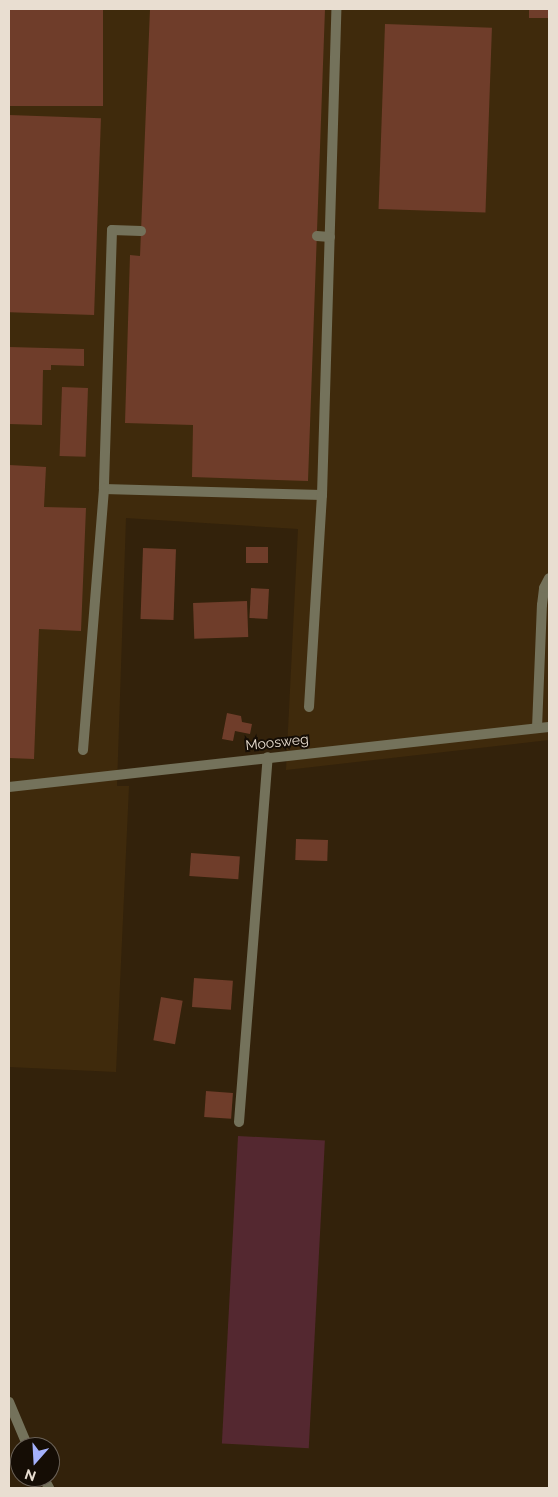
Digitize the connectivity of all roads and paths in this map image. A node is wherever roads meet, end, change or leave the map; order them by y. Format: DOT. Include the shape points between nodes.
graph roads {
  1 [pos="336,9"];
  2 [pos="142,231"];
  3 [pos="317,236"];
  4 [pos="330,237"];
  5 [pos="104,489"];
  6 [pos="322,495"];
  7 [pos="549,578"];
  8 [pos="310,707"];
  9 [pos="549,727"];
  10 [pos="537,728"];
  11 [pos="83,750"];
  12 [pos="268,757"];
  13 [pos="9,787"];
  14 [pos="239,1122"];
  15 [pos="9,1402"];
  16 [pos="24,1437"];
  1 -- 4 [label="street"];
  2 -- 5 [label="street" via="112,230"];
  3 -- 4 [label="street"];
  4 -- 6 [label="street"];
  5 -- 6 [label="street"];
  5 -- 11 [label="street"];
  6 -- 8 [label="street"];
  7 -- 10 [label="street" via="542,606"];
  9 -- 10 [label="street, Moosweg"];
  10 -- 12 [label="street, Moosweg"];
  12 -- 13 [label="street, Moosweg"];
  12 -- 14 [label="street"];
  15 -- 16 [label="street"];
}
